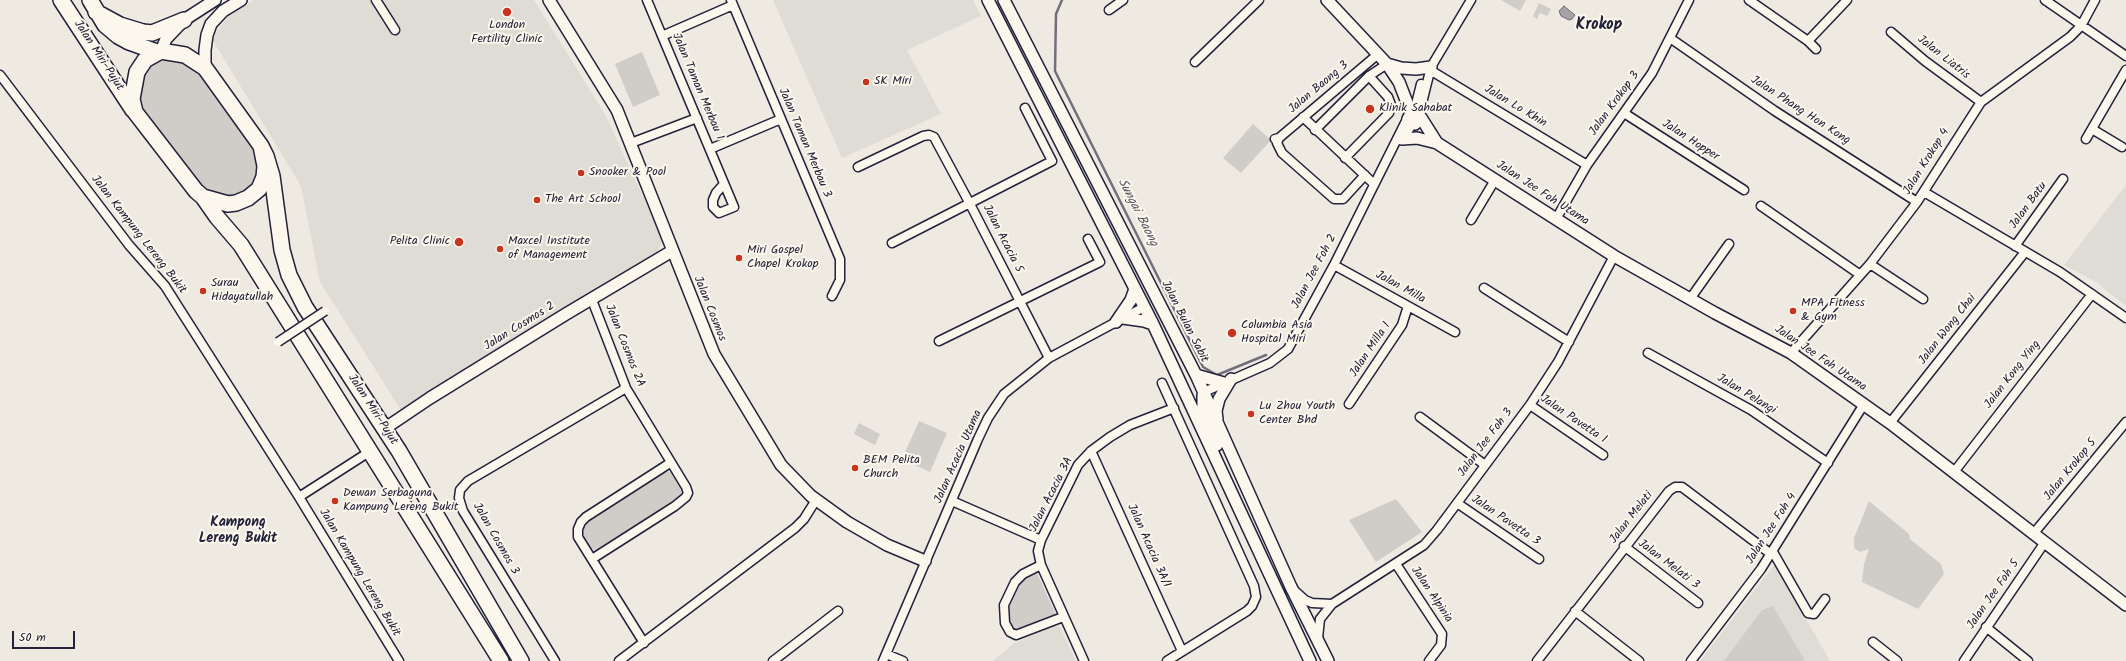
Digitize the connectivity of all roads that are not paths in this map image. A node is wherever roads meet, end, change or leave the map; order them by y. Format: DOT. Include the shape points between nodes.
graph roads {
  1 [pos="61,0"];
  2 [pos="215,0"];
  3 [pos="241,0"];
  4 [pos="376,0"];
  5 [pos="549,0"];
  6 [pos="647,0"];
  7 [pos="988,0"];
  8 [pos="1004,0"];
  9 [pos="1123,0"];
  10 [pos="1259,0"];
  11 [pos="1327,0"];
  12 [pos="1471,0"];
  13 [pos="1690,0"];
  14 [pos="1749,0"];
  15 [pos="1847,0"];
  16 [pos="2045,0"];
  17 [pos="2095,0"];
  18 [pos="732,3"];
  19 [pos="93,6"];
  20 [pos="1109,10"];
  21 [pos="184,20"];
  22 [pos="2081,26"];
  23 [pos="395,30"];
  24 [pos="1891,32"];
  25 [pos="662,36"];
  26 [pos="1670,38"];
  27 [pos="1808,42"];
  28 [pos="1816,49"];
  29 [pos="159,51"];
  30 [pos="1377,55"];
  31 [pos="2126,56"];
  32 [pos="1195,62"];
  33 [pos="1387,64"];
  34 [pos="205,68"];
  35 [pos="1430,69"];
  36 [pos="2126,70"];
  37 [pos="0,75"];
  38 [pos="1369,76"];
  39 [pos="1338,88"];
  40 [pos="1345,98"];
  41 [pos="1981,102"];
  42 [pos="1025,108"];
  43 [pos="135,112"];
  44 [pos="1624,113"];
  45 [pos="1303,117"];
  46 [pos="1414,117"];
  47 [pos="697,118"];
  48 [pos="781,119"];
  49 [pos="1071,129"];
  50 [pos="2092,129"];
  51 [pos="1315,130"];
  52 [pos="2086,139"];
  53 [pos="1398,141"];
  54 [pos="1432,142"];
  55 [pos="631,143"];
  56 [pos="261,146"];
  57 [pos="2122,147"];
  58 [pos="710,149"];
  59 [pos="1345,158"];
  60 [pos="1587,164"];
  61 [pos="858,167"];
  62 [pos="1364,175"];
  63 [pos="2063,179"];
  64 [pos="1495,180"];
  65 [pos="724,184"];
  66 [pos="1374,184"];
  67 [pos="1744,190"];
  68 [pos="1924,192"];
  69 [pos="203,197"];
  70 [pos="1917,202"];
  71 [pos="970,204"];
  72 [pos="1761,206"];
  73 [pos="1556,219"];
  74 [pos="1471,220"];
  75 [pos="1088,239"];
  76 [pos="892,243"];
  77 [pos="1729,244"];
  78 [pos="2015,246"];
  79 [pos="672,252"];
  80 [pos="2026,252"];
  81 [pos="1614,256"];
  82 [pos="1870,264"];
  83 [pos="1334,265"];
  84 [pos="1859,274"];
  85 [pos="1484,288"];
  86 [pos="1135,289"];
  87 [pos="2092,294"];
  88 [pos="832,296"];
  89 [pos="1690,299"];
  90 [pos="1923,299"];
  91 [pos="592,300"];
  92 [pos="1020,302"];
  93 [pos="1408,306"];
  94 [pos="1144,308"];
  95 [pos="325,311"];
  96 [pos="2126,318"];
  97 [pos="1120,320"];
  98 [pos="1153,324"];
  99 [pos="1455,332"];
  100 [pos="939,341"];
  101 [pos="278,342"];
  102 [pos="1569,342"];
  103 [pos="1648,353"];
  104 [pos="1791,353"];
  105 [pos="1049,358"];
  106 [pos="1196,375"];
  107 [pos="1228,381"];
  108 [pos="1162,383"];
  109 [pos="626,388"];
  110 [pos="1204,392"];
  111 [pos="1349,404"];
  112 [pos="1864,404"];
  113 [pos="1530,405"];
  114 [pos="1174,408"];
  115 [pos="1420,417"];
  116 [pos="2126,422"];
  117 [pos="1890,423"];
  118 [pos="1217,424"];
  119 [pos="384,429"];
  120 [pos="1091,451"];
  121 [pos="1603,455"];
  122 [pos="358,458"];
  123 [pos="1828,463"];
  124 [pos="670,464"];
  125 [pos="1485,465"];
  126 [pos="1954,472"];
  127 [pos="299,497"];
  128 [pos="816,500"];
  129 [pos="952,501"];
  130 [pos="1457,503"];
  131 [pos="2034,533"];
  132 [pos="1041,540"];
  133 [pos="2045,542"];
  134 [pos="1624,546"];
  135 [pos="1772,553"];
  136 [pos="592,559"];
  137 [pos="1539,559"];
  138 [pos="925,561"];
  139 [pos="1396,564"];
  140 [pos="1041,565"];
  141 [pos="1291,587"];
  142 [pos="1826,599"];
  143 [pos="1698,603"];
  144 [pos="1332,604"];
  145 [pos="2126,605"];
  146 [pos="838,611"];
  147 [pos="1575,611"];
  148 [pos="1063,617"];
  149 [pos="1986,627"];
  150 [pos="1294,630"];
  151 [pos="1873,642"];
  152 [pos="644,643"];
  153 [pos="1318,643"];
  154 [pos="1182,651"];
  155 [pos="885,658"];
  156 [pos="399,661"];
  157 [pos="501,661"];
  158 [pos="521,661"];
  159 [pos="555,661"];
  160 [pos="619,661"];
  161 [pos="773,661"];
  162 [pos="903,661"];
  163 [pos="1084,661"];
  164 [pos="1167,661"];
  165 [pos="1310,661"];
  166 [pos="1328,661"];
  167 [pos="1429,661"];
  168 [pos="1537,661"];
  169 [pos="1639,661"];
  170 [pos="1691,661"];
  171 [pos="1897,661"];
  172 [pos="1964,661"];
  173 [pos="2028,661"];
  1 -- 43 [label="highway, Jalan Miri-Pujut"];
  2 -- 21 [label="main road"];
  3 -- 34 [label="main road" via="223,11 211,24 204,50"];
  4 -- 23 [label="street"];
  5 -- 55 [label="main road, Jalan Cosmos" via="617,110"];
  6 -- 25 [label="street, Jalan Taman Merbau 1"];
  7 -- 86 [label="main road"];
  8 -- 49 [label="main road, Jalan Bulan Sabit"];
  9 -- 20 [label="street"];
  10 -- 32 [label="street"];
  11 -- 30 [label="main road"];
  12 -- 35 [label="street, Jalan Jee Foh 2"];
  13 -- 26 [label="street, Jalan Krokop 3"];
  14 -- 27 [label="street"];
  15 -- 27 [label="street"];
  16 -- 22 [label="street"];
  17 -- 22 [label="street, Jalan Krokop 4"];
  18 -- 25 [label="street"];
  18 -- 48 [label="street, Jalan Taman Merbau 3"];
  19 -- 21 [label="highway" via="120,26 143,32 152,33"];
  19 -- 29 [label="highway, Jalan Miri-Pujut" via="105,25 118,36"];
  21 -- 29 [label="main road" via="166,39"];
  22 -- 31 [label="street"];
  22 -- 41 [label="street, Jalan Krokop 4"];
  24 -- 41 [label="street, Jalan Liatris" via="1925,61"];
  25 -- 47 [label="street, Jalan Taman Merbau 1"];
  26 -- 44 [label="street, Jalan Krokop 3" via="1652,73"];
  26 -- 70 [label="street, Jalan Phang Hon Kong" via="1776,111"];
  27 -- 28 [label="street"];
  29 -- 34 [label="highway, Jalan Miri-Pujut" via="185,55"];
  29 -- 43 [label="highway" via="145,60 137,72 132,98"];
  30 -- 33 [label="main road"];
  30 -- 39 [label="street, Jalan Baong 3"];
  33 -- 35 [label="main road" via="1401,68"];
  33 -- 38 [label="street"];
  33 -- 46 [label="main road" via="1399,82"];
  34 -- 56 [label="highway"];
  35 -- 46 [label="street, Jalan Jee Foh 2" via="1422,83"];
  35 -- 60 [label="street, Jalan Lo Khin"];
  36 -- 50 [label="street"];
  37 -- 127 [label="street, Jalan Kampung Lereng Bukit" via="124,239 165,286"];
  38 -- 40 [label="street"];
  38 -- 59 [label="street" via="1388,96 1391,105 1389,113"];
  39 -- 40 [label="street"];
  39 -- 45 [label="street, Jalan Baong 3"];
  40 -- 51 [label="street"];
  41 -- 68 [label="street, Jalan Krokop 4"];
  42 -- 71 [label="street" via="1052,161"];
  43 -- 69 [label="highway, Jalan Miri-Pujut"];
  44 -- 60 [label="street, Jalan Krokop 3"];
  44 -- 67 [label="street, Jalan Hopper"];
  45 -- 51 [label="street"];
  45 -- 62 [label="street, Jalan Baong 3" via="1277,139 1282,153 1334,199 1344,199"];
  46 -- 53 [label="street, Jalan Jee Foh 2"];
  46 -- 54 [label="main road"];
  47 -- 55 [label="street"];
  47 -- 58 [label="street, Jalan Taman Merbau 1"];
  48 -- 58 [label="street"];
  48 -- 88 [label="street, Jalan Taman Merbau 3" via="840,259 840,280"];
  49 -- 94 [label="main road" via="1078,156 1143,284"];
  49 -- 106 [label="main road, Jalan Bulan Sabit"];
  50 -- 52 [label="street"];
  50 -- 57 [label="street"];
  51 -- 59 [label="street"];
  53 -- 54 [label="main road"];
  53 -- 66 [label="street, Jalan Jee Foh 2"];
  54 -- 64 [label="main road, Jalan Jee Foh Utama"];
  55 -- 79 [label="main road, Jalan Cosmos"];
  56 -- 69 [label="highway" via="265,171 255,193 236,203 222,203"];
  56 -- 119 [label="highway, Jalan Miri-Pujut" via="272,176 282,250 289,275 305,307"];
  58 -- 65 [label="street, Jalan Taman Merbau 1"];
  59 -- 62 [label="street"];
  60 -- 73 [label="street, Jalan Krokop 3"];
  61 -- 71 [label="street, Jalan Acacia 5" via="929,135 934,137"];
  62 -- 66 [label="street"];
  63 -- 78 [label="street, Jalan Batu"];
  64 -- 73 [label="main road, Jalan Jee Foh Utama"];
  64 -- 74 [label="street"];
  66 -- 83 [label="street, Jalan Jee Foh 2"];
  68 -- 70 [label="street, Jalan Krokop 4"];
  68 -- 78 [label="street"];
  69 -- 122 [label="highway, Jalan Miri-Pujut" via="242,245"];
  70 -- 82 [label="street, Jalan Krokop 4"];
  71 -- 76 [label="street"];
  71 -- 92 [label="street, Jalan Acacia 5"];
  72 -- 84 [label="street"];
  73 -- 81 [label="main road, Jalan Jee Foh Utama"];
  75 -- 92 [label="street" via="1100,262"];
  77 -- 89 [label="street"];
  78 -- 80 [label="street"];
  79 -- 91 [label="main road, Jalan Cosmos 2"];
  79 -- 128 [label="main road, Jalan Cosmos" via="722,371 781,465"];
  80 -- 87 [label="street"];
  80 -- 117 [label="street, Jalan Wong Chai"];
  81 -- 89 [label="main road, Jalan Jee Foh Utama"];
  81 -- 102 [label="street, Jalan Jee Foh 3"];
  82 -- 84 [label="street, Jalan Krokop 4"];
  82 -- 90 [label="street"];
  83 -- 93 [label="street, Jalan Milla"];
  83 -- 107 [label="street, Jalan Jee Foh 2" via="1288,349 1270,363"];
  84 -- 104 [label="street, Jalan Krokop 4"];
  85 -- 102 [label="street"];
  86 -- 94 [label="main road"];
  86 -- 97 [label="main road" via="1132,300"];
  87 -- 96 [label="street"];
  87 -- 126 [label="street, Jalan Kong Ying"];
  89 -- 104 [label="main road, Jalan Jee Foh Utama"];
  91 -- 109 [label="street, Jalan Cosmos 2A"];
  91 -- 119 [label="main road, Jalan Cosmos 2" via="435,395"];
  92 -- 100 [label="street"];
  92 -- 105 [label="street, Jalan Acacia 5"];
  93 -- 99 [label="street, Jalan Milla"];
  93 -- 111 [label="street, Jalan Milla 1" via="1402,325"];
  94 -- 97 [label="street, Jalan Acacia Utama"];
  94 -- 98 [label="main road"];
  95 -- 101 [label="street, bridge"];
  97 -- 98 [label="main road" via="1138,320"];
  97 -- 105 [label="street, Jalan Acacia Utama"];
  98 -- 150 [label="main road"];
  102 -- 113 [label="street, Jalan Jee Foh 3"];
  103 -- 123 [label="street, Jalan Pelangi" via="1751,410"];
  104 -- 112 [label="main road, Jalan Jee Foh Utama"];
  105 -- 129 [label="street, Jalan Acacia Utama" via="1004,394 988,418"];
  106 -- 107 [label="main road"];
  106 -- 110 [label="main road, Jalan Bulan Sabit"];
  107 -- 110 [label="street, Jalan Jee Foh 2"];
  107 -- 118 [label="main road" via="1219,399 1216,411"];
  108 -- 114 [label="street"];
  109 -- 124 [label="street, Jalan Cosmos 2A"];
  109 -- 159 [label="street, Jalan Cosmos 3" via="468,481 460,490 460,504 471,525"];
  110 -- 118 [label="main road, Jalan Bulan Sabit"];
  110 -- 150 [label="main road" via="1203,414 1291,613"];
  112 -- 117 [label="main road, Jalan Jee Foh Utama"];
  112 -- 123 [label="street, Jalan Jee Foh 4"];
  113 -- 121 [label="street, Jalan Pavetta 1"];
  113 -- 125 [label="street, Jalan Jee Foh 3"];
  114 -- 120 [label="street, Jalan Acacia 3A" via="1130,425"];
  114 -- 154 [label="street" via="1255,591 1254,602 1247,611"];
  115 -- 125 [label="street"];
  116 -- 131 [label="street, Jalan Krokop 5"];
  117 -- 126 [label="main road, Jalan Jee Foh Utama"];
  118 -- 141 [label="main road, Jalan Bulan Sabit"];
  119 -- 158 [label="highway, Jalan Miri-Pujut"];
  120 -- 132 [label="street, Jalan Acacia 3A" via="1078,465"];
  120 -- 154 [label="street, Jalan Acacia 3A/1"];
  122 -- 127 [label="street"];
  122 -- 157 [label="highway, Jalan Miri-Pujut"];
  123 -- 135 [label="street, Jalan Jee Foh 4"];
  124 -- 136 [label="street" via="580,522 578,537"];
  124 -- 136 [label="street, Jalan Cosmos 2A" via="686,487 686,498"];
  125 -- 130 [label="street, Jalan Jee Foh 3"];
  126 -- 131 [label="main road, Jalan Jee Foh Utama"];
  127 -- 156 [label="street, Jalan Kampung Lereng Bukit"];
  128 -- 138 [label="main road, Jalan Cosmos" via="887,545"];
  128 -- 152 [label="street" via="795,528"];
  129 -- 132 [label="street"];
  129 -- 138 [label="street, Jalan Acacia Utama"];
  130 -- 137 [label="street, Jalan Pavetta 3"];
  130 -- 139 [label="street, Jalan Jee Foh 3" via="1430,540"];
  131 -- 133 [label="main road, Jalan Jee Foh Utama"];
  132 -- 140 [label="street, Jalan Acacia 3A" via="1038,551"];
  133 -- 145 [label="main road, Jalan Jee Foh Utama"];
  133 -- 149 [label="street, Jalan Jee Foh 5"];
  134 -- 135 [label="street, Jalan Melati" via="1669,490 1682,487"];
  134 -- 143 [label="street, Jalan Melati 3"];
  134 -- 147 [label="street, Jalan Melati"];
  135 -- 142 [label="street" via="1808,613 1814,614"];
  135 -- 170 [label="street, Jalan Jee Foh 4"];
  136 -- 152 [label="street"];
  138 -- 155 [label="street, Jalan Acacia Utama"];
  139 -- 144 [label="street, Jalan Jee Foh 3"];
  139 -- 167 [label="street, Jalan Alpinia" via="1442,634 1441,645"];
  140 -- 148 [label="street, Jalan Acacia 3A"];
  140 -- 148 [label="street" via="1022,574 1015,582 1004,605 1005,624 1011,634 1016,635"];
  141 -- 144 [label="street" via="1305,600"];
  141 -- 153 [label="main road, Jalan Bulan Sabit"];
  144 -- 153 [label="street, Jalan Jee Foh 3" via="1320,619 1317,630"];
  146 -- 161 [label="street"];
  147 -- 168 [label="street, Jalan Melati"];
  147 -- 169 [label="street"];
  148 -- 163 [label="street, Jalan Acacia 3A"];
  149 -- 172 [label="street, Jalan Jee Foh 5"];
  149 -- 173 [label="street"];
  150 -- 165 [label="main road"];
  151 -- 171 [label="street"];
  152 -- 160 [label="street"];
  153 -- 166 [label="main road, Jalan Bulan Sabit"];
  154 -- 164 [label="street"];
  155 -- 162 [label="street"];
}
